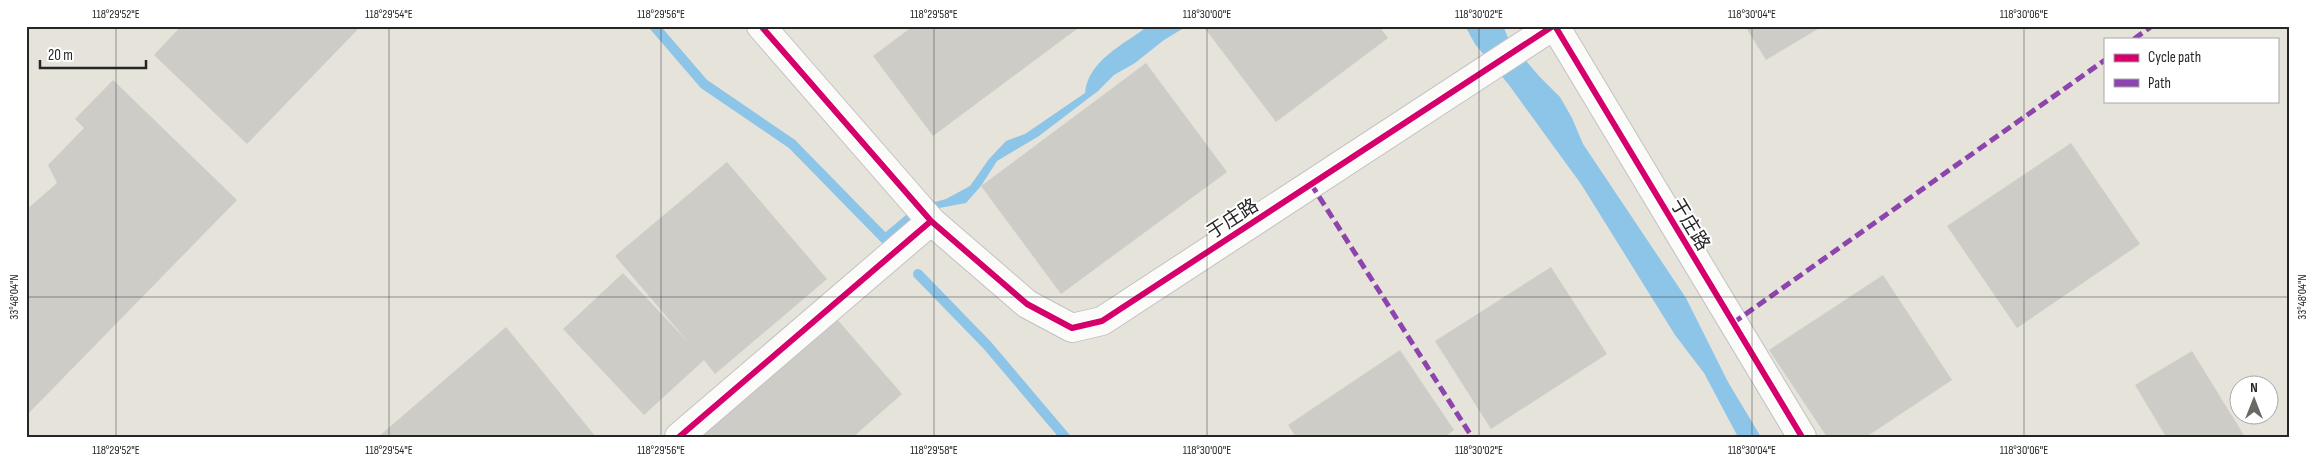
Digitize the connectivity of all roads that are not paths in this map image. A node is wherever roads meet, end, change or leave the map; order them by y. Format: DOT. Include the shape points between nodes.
graph roads {
  1 [pos="762,26"];
  2 [pos="1554,26"];
  3 [pos="931,221"];
  4 [pos="680,437"];
  5 [pos="1802,437"];
  1 -- 3 [label="street, 于庄路"];
  2 -- 3 [label="street, 于庄路" via="1102,321 1072,328 1027,304"];
  2 -- 5 [label="street, 于庄路"];
  3 -- 4 [label="street"];
}
